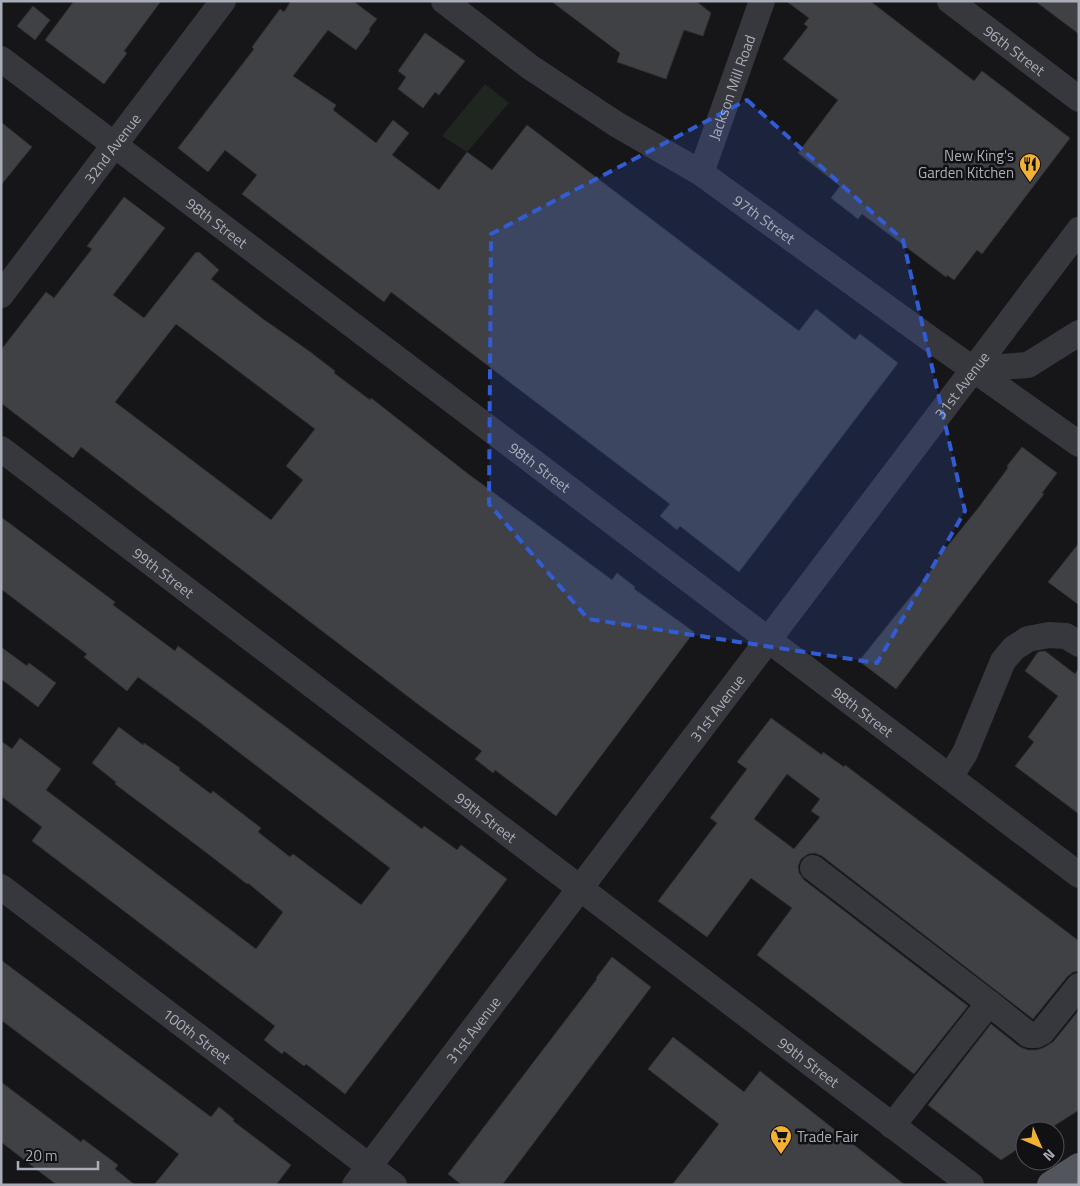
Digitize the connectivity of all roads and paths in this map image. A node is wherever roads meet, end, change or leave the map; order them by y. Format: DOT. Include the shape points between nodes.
graph roads {
  1 [pos="223,1"];
  2 [pos="444,1"];
  3 [pos="762,1"];
  4 [pos="950,1"];
  5 [pos="1,59"];
  6 [pos="1079,99"];
  7 [pos="114,144"];
  8 [pos="701,173"];
  9 [pos="1079,230"];
  10 [pos="1,295"];
  11 [pos="1079,333"];
  12 [pos="973,369"];
  13 [pos="1079,444"];
  14 [pos="1,449"];
  15 [pos="768,640"];
  16 [pos="1079,644"];
  17 [pos="950,777"];
  18 [pos="813,868"];
  19 [pos="1079,875"];
  20 [pos="1,887"];
  21 [pos="580,888"];
  22 [pos="1079,986"];
  23 [pos="989,1003"];
  24 [pos="892,1126"];
  25 [pos="1079,1167"];
  26 [pos="362,1176"];
  27 [pos="394,1185"];
  28 [pos="971,1185"];
  29 [pos="1051,1185"];
  1 -- 7 [label="street, 32nd Avenue"];
  2 -- 8 [label="street, 97th Street" via="530,66 616,124"];
  3 -- 8 [label="street, Jackson Mill Road"];
  4 -- 6 [label="street, 96th Street"];
  5 -- 7 [label="street, 98th Street"];
  7 -- 10 [label="street, 32nd Avenue"];
  7 -- 15 [label="street, 98th Street"];
  8 -- 12 [label="street, 97th Street"];
  9 -- 12 [label="street, 31st Avenue"];
  11 -- 12 [label="street" via="1028,365"];
  12 -- 13 [label="street, 97th Street"];
  12 -- 15 [label="street, 31st Avenue"];
  14 -- 21 [label="street, 99th Street"];
  15 -- 17 [label="street, 98th Street"];
  15 -- 21 [label="street, 31st Avenue"];
  16 -- 17 [label="street" via="1066,636 1049,635 1028,639 1014,648 1003,660 965,753"];
  17 -- 19 [label="street, 98th Street"];
  18 -- 23 [label="street"];
  20 -- 26 [label="street, 100th Street"];
  21 -- 24 [label="street, 99th Street"];
  21 -- 26 [label="street, 31st Avenue"];
  22 -- 23 [label="street" via="1042,1032 1036,1035 1029,1035"];
  23 -- 24 [label="street"];
  24 -- 28 [label="street, 99th Street"];
  25 -- 29 [label="main road"];
  26 -- 27 [label="street, 100th Street"];
}
